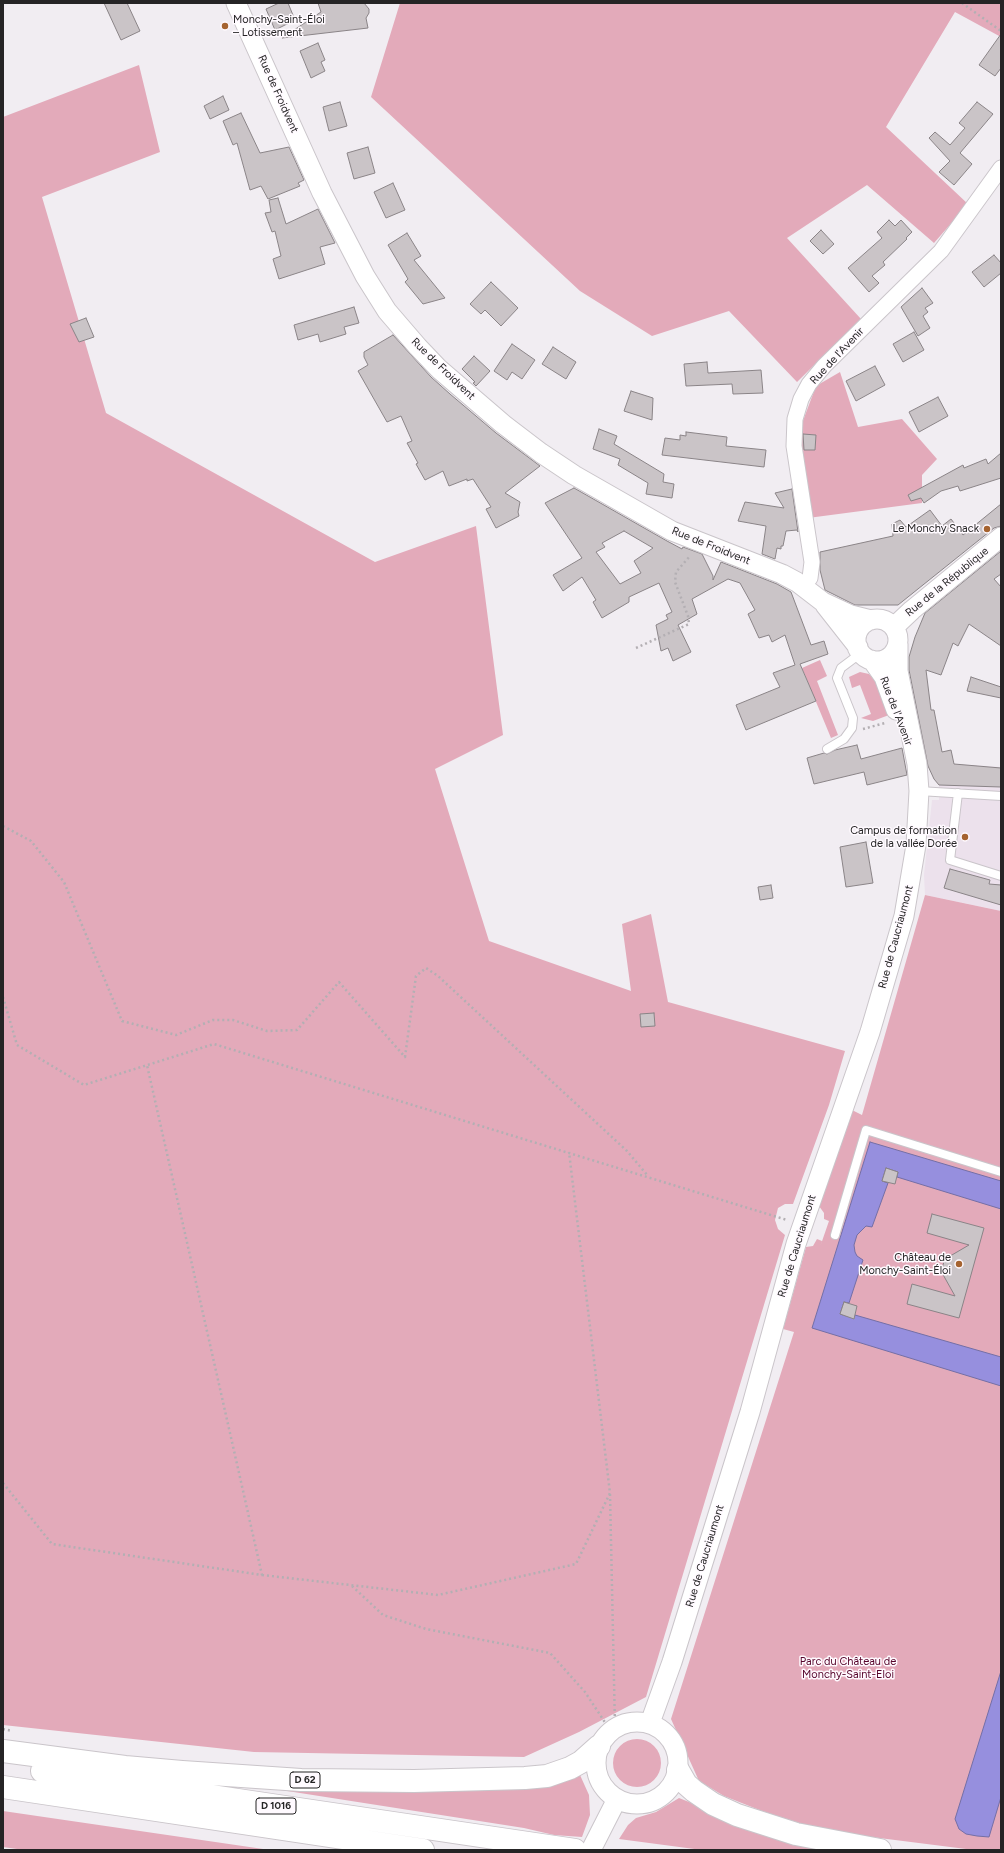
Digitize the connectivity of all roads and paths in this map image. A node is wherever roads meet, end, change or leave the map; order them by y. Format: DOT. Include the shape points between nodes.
graph roads {
  1 [pos="236,3"];
  2 [pos="962,3"];
  3 [pos="1001,31"];
  4 [pos="1001,168"];
  5 [pos="1001,537"];
  6 [pos="702,543"];
  7 [pos="803,586"];
  8 [pos="823,602"];
  9 [pos="871,620"];
  10 [pos="896,636"];
  11 [pos="636,648"];
  12 [pos="863,653"];
  13 [pos="900,719"];
  14 [pos="852,728"];
  15 [pos="827,749"];
  16 [pos="917,764"];
  17 [pos="919,791"];
  18 [pos="958,793"];
  19 [pos="1001,796"];
  20 [pos="3,826"];
  21 [pos="1001,876"];
  22 [pos="3,997"];
  23 [pos="147,1065"];
  24 [pos="569,1152"];
  25 [pos="1001,1172"];
  26 [pos="648,1176"];
  27 [pos="803,1224"];
  28 [pos="835,1235"];
  29 [pos="3,1483"];
  30 [pos="610,1493"];
  31 [pos="262,1575"];
  32 [pos="352,1585"];
  33 [pos="650,1723"];
  34 [pos="3,1729"];
  35 [pos="17,1733"];
  36 [pos="608,1735"];
  37 [pos="3,1751"];
  38 [pos="3,1765"];
  39 [pos="678,1770"];
  40 [pos="3,1787"];
  41 [pos="617,1799"];
  42 [pos="423,1850"];
  43 [pos="574,1850"];
  44 [pos="590,1850"];
  45 [pos="880,1850"];
  1 -- 6 [label="street, Rue de Froidvent" via="322,193 365,276 388,311 418,347 462,390 552,460 663,526"];
  2 -- 3 [label="path"];
  4 -- 7 [label="street, Rue de l'Avenir" via="941,251 824,366 801,398 795,419 794,446 812,562 810,578"];
  5 -- 10 [label="street, Rue de la République" via="912,610"];
  6 -- 7 [label="street, Rue de Froidvent" via="782,574"];
  6 -- 11 [label="path" via="676,572 675,582 689,624"];
  7 -- 8 [label="street, Rue de l'Avenir"];
  8 -- 9 [label="street, Rue de l'Avenir" via="850,615"];
  8 -- 12 [label="street, Rue de l'Avenir"];
  9 -- 10 [label="street" via="885,621"];
  9 -- 12 [label="street" via="860,629 857,636"];
  10 -- 12 [label="street" via="890,657 879,661"];
  10 -- 16 [label="street" via="898,671"];
  12 -- 13 [label="street, Rue de l'Avenir" via="884,677"];
  12 -- 14 [label="lane" via="841,668 837,678 853,718"];
  13 -- 14 [label="path" via="865,729"];
  13 -- 16 [label="street, Rue de l'Avenir"];
  14 -- 15 [label="lane" via="844,739"];
  16 -- 17 [label="street, Rue de Caucriaumont"];
  17 -- 18 [label="lane"];
  17 -- 27 [label="street, Rue de Caucriaumont" via="918,829 912,873 894,953 851,1088"];
  18 -- 19 [label="lane"];
  18 -- 21 [label="lane" via="950,860"];
  20 -- 26 [label="path" via="31,841 64,882 122,1020 176,1035 213,1020 233,1020 267,1031 296,1030 339,982 405,1057 416,976 426,968 438,976 627,1151"];
  22 -- 23 [label="path" via="17,1045 84,1085"];
  23 -- 24 [label="path" via="214,1044"];
  23 -- 31 [label="path"];
  24 -- 26 [label="path"];
  24 -- 30 [label="path"];
  25 -- 28 [label="lane" via="866,1130"];
  26 -- 27 [label="path"];
  27 -- 33 [label="street, Rue de Caucriaumont" via="748,1419 672,1662"];
  29 -- 31 [label="path" via="52,1544"];
  30 -- 32 [label="path" via="576,1564 438,1595"];
  30 -- 36 [label="path"];
  31 -- 32 [label="path"];
  32 -- 36 [label="path" via="383,1615 426,1629 550,1653 585,1692"];
  33 -- 36 [label="street" via="632,1721"];
  33 -- 39 [label="street" via="661,1728 673,1741 679,1758"];
  34 -- 35 [label="path"];
  36 -- 37 [label="highway, D 62" via="581,1762 547,1776 414,1782 301,1780 182,1772"];
  36 -- 41 [label="street" via="596,1764 603,1787"];
  38 -- 43 [label="highway, D 1016"];
  39 -- 41 [label="street" via="671,1787 663,1796 652,1802 634,1804"];
  39 -- 45 [label="highway" via="694,1791 736,1815 796,1834"];
  40 -- 42 [label="highway, D 1016"];
  41 -- 44 [label="street"];
}
